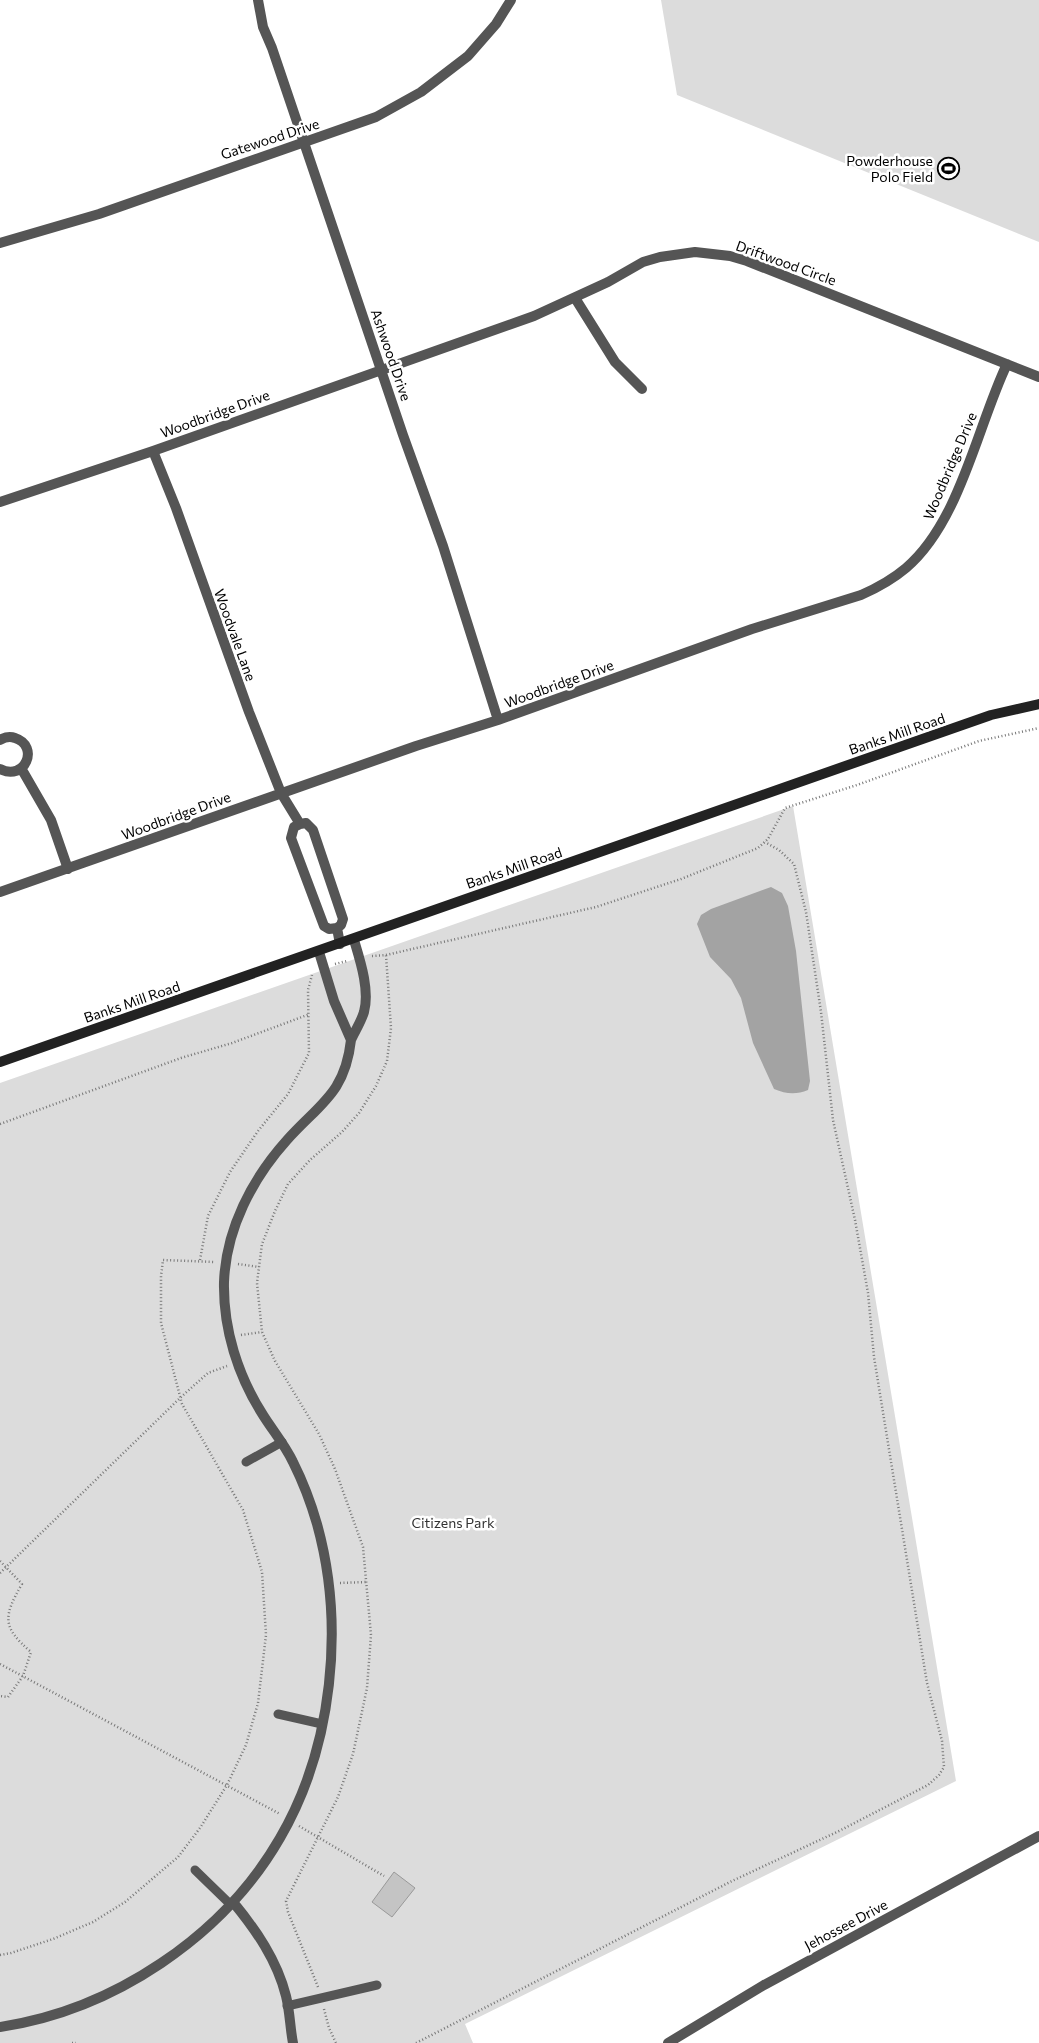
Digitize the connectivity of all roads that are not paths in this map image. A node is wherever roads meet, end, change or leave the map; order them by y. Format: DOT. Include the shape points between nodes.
graph roads {
  1 [pos="258,0"];
  2 [pos="511,0"];
  3 [pos="304,142"];
  4 [pos="0,243"];
  5 [pos="575,298"];
  6 [pos="1007,364"];
  7 [pos="382,370"];
  8 [pos="1039,377"];
  9 [pos="642,389"];
  10 [pos="153,451"];
  11 [pos="0,502"];
  12 [pos="1039,704"];
  13 [pos="498,720"];
  14 [pos="0,740"];
  15 [pos="21,768"];
  16 [pos="0,769"];
  17 [pos="281,793"];
  18 [pos="300,824"];
  19 [pos="68,869"];
  20 [pos="0,892"];
  21 [pos="336,928"];
  22 [pos="354,940"];
  23 [pos="340,944"];
  24 [pos="319,952"];
  25 [pos="350,1040"];
  26 [pos="0,1062"];
  27 [pos="282,1442"];
  28 [pos="246,1462"];
  29 [pos="278,1714"];
  30 [pos="322,1724"];
  31 [pos="1039,1836"];
  32 [pos="195,1870"];
  33 [pos="231,1903"];
  34 [pos="377,1985"];
  35 [pos="288,2006"];
  36 [pos="0,2027"];
  37 [pos="293,2043"];
  38 [pos="668,2043"];
  1 -- 3 [label="street, Ashwood Drive" via="263,27"];
  2 -- 3 [label="street, Gatewood Drive" via="482,41 452,70 421,92 376,117"];
  3 -- 4 [label="street, Gatewood Drive" via="99,214"];
  3 -- 7 [label="street, Ashwood Drive"];
  5 -- 6 [label="street, Driftwood Circle" via="643,262 660,257 695,252 730,256"];
  5 -- 7 [label="street, Driftwood Circle" via="534,316"];
  5 -- 9 [label="street" via="615,362"];
  6 -- 8 [label="street, Driftwood Circle"];
  6 -- 13 [label="street, Woodbridge Drive" via="943,521 919,555 892,578 861,595 752,629"];
  7 -- 10 [label="street, Woodbridge Drive"];
  7 -- 13 [label="street, Ashwood Drive" via="443,546"];
  10 -- 11 [label="street, Woodbridge Drive"];
  10 -- 17 [label="street, Woodvale Lane"];
  12 -- 22 [label="street, Banks Mill Road" via="991,716"];
  13 -- 17 [label="street, Woodbridge Drive"];
  14 -- 15 [label="street" via="13,736 26,746 28,755"];
  15 -- 16 [label="street" via="10,773"];
  15 -- 19 [label="street" via="50,820"];
  17 -- 18 [label="street, Woodvale Lane"];
  17 -- 19 [label="street, Woodbridge Drive"];
  18 -- 21 [label="street, Woodvale Lane" via="314,830 342,919"];
  18 -- 21 [label="street" via="294,827 291,838 324,926"];
  19 -- 20 [label="street, Woodbridge Drive"];
  21 -- 23 [label="street, Woodvale Lane"];
  22 -- 23 [label="street, Banks Mill Road"];
  22 -- 25 [label="street" via="364,974 365,1007"];
  23 -- 24 [label="street, Banks Mill Road"];
  24 -- 25 [label="street"];
  24 -- 26 [label="street, Banks Mill Road"];
  25 -- 27 [label="street" via="345,1071 331,1096 285,1142 257,1180 237,1220 226,1263 224,1297 230,1337 258,1407"];
  27 -- 28 [label="lane"];
  27 -- 30 [label="street" via="312,1505 328,1584 332,1650"];
  29 -- 30 [label="lane"];
  30 -- 33 [label="street" via="308,1776 290,1820 266,1860"];
  31 -- 38 [label="street, Jehossee Drive" via="764,1985"];
  32 -- 33 [label="lane"];
  33 -- 35 [label="street" via="263,1941 280,1977"];
  33 -- 36 [label="street" via="174,1953 127,1984 57,2013"];
  34 -- 35 [label="lane"];
  35 -- 37 [label="street"];
}
